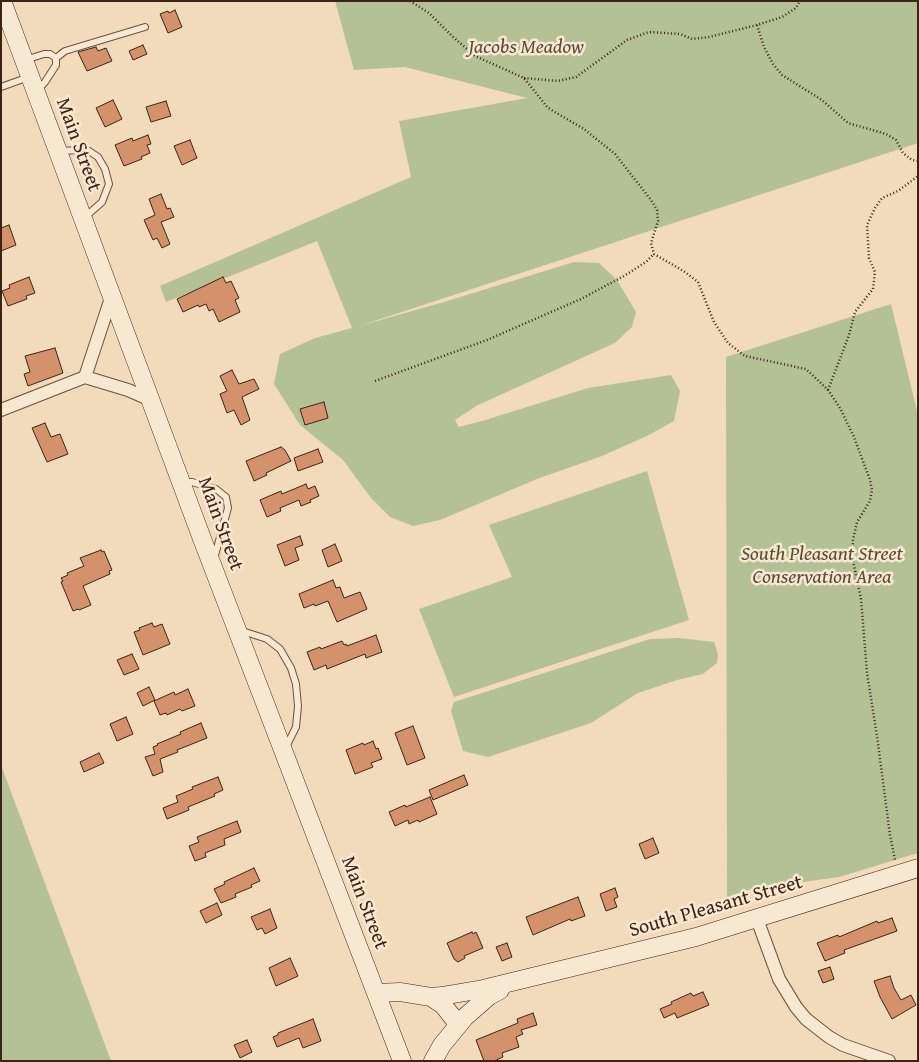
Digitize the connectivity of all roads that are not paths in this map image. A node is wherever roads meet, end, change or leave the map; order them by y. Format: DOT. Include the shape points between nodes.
graph roads {
  1 [pos="2,1"];
  2 [pos="145,27"];
  3 [pos="56,58"];
  4 [pos="30,76"];
  5 [pos="1,87"];
  6 [pos="58,152"];
  7 [pos="83,219"];
  8 [pos="112,295"];
  9 [pos="85,377"];
  10 [pos="151,400"];
  11 [pos="1,410"];
  12 [pos="182,482"];
  13 [pos="212,565"];
  14 [pos="237,630"];
  15 [pos="284,752"];
  16 [pos="918,868"];
  17 [pos="756,919"];
  18 [pos="523,979"];
  19 [pos="376,993"];
  20 [pos="431,997"];
  21 [pos="458,1024"];
  22 [pos="402,1061"];
  23 [pos="433,1061"];
  24 [pos="889,1061"];
  1 -- 4 [label="main road, Main Street"];
  2 -- 3 [label="lane" via="65,51"];
  3 -- 4 [label="lane" via="44,54"];
  3 -- 4 [label="lane" via="49,77"];
  4 -- 5 [label="lane"];
  4 -- 6 [label="main road, Main Street"];
  6 -- 7 [label="main road, Main Street"];
  6 -- 7 [label="lane" via="89,151 106,169 109,184 102,202"];
  7 -- 8 [label="main road, Main Street"];
  8 -- 9 [label="street"];
  8 -- 10 [label="main road, Main Street"];
  9 -- 10 [label="street"];
  9 -- 11 [label="street"];
  10 -- 12 [label="main road, Main Street"];
  12 -- 13 [label="main road, Main Street"];
  12 -- 13 [label="lane" via="216,489 226,496 228,508"];
  13 -- 14 [label="main road, Main Street"];
  14 -- 15 [label="main road, Main Street"];
  14 -- 15 [label="lane" via="267,639 280,649 291,668 298,706 296,728"];
  15 -- 19 [label="main road, Main Street"];
  16 -- 17 [label="main road, South Pleasant Street"];
  17 -- 18 [label="main road, South Pleasant Street" via="649,950"];
  17 -- 24 [label="street" via="779,979 806,1018 843,1045"];
  18 -- 20 [label="main road, South Pleasant Street" via="455,995"];
  18 -- 21 [label="main road, South Pleasant Street" via="489,996"];
  19 -- 20 [label="main road, South Pleasant Street" via="400,992"];
  19 -- 22 [label="main road, Main Street"];
  20 -- 21 [label="main road" via="443,1005"];
  21 -- 23 [label="main road, South Pleasant Street"];
}
